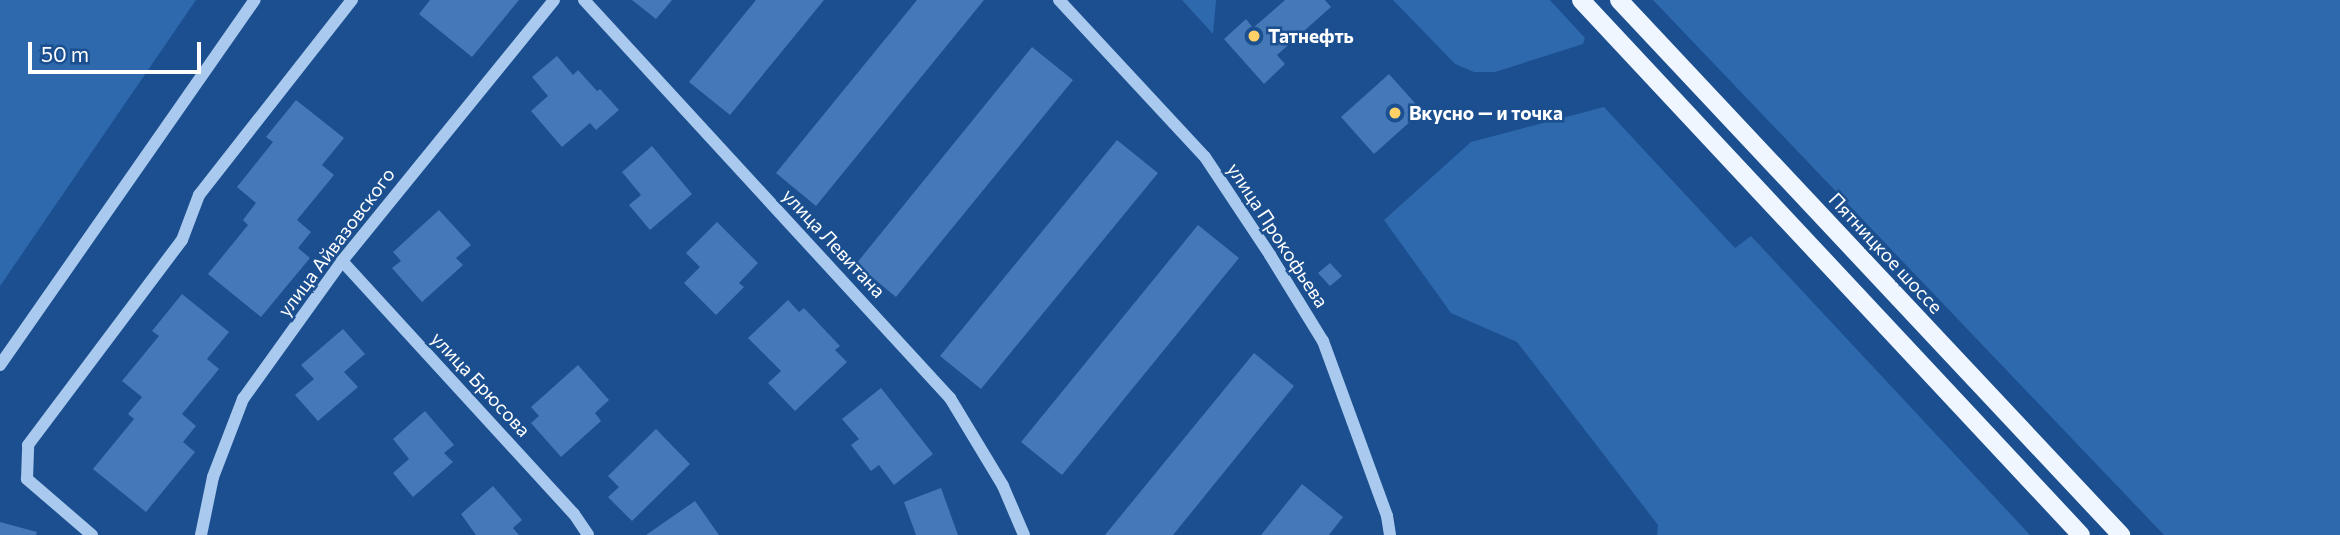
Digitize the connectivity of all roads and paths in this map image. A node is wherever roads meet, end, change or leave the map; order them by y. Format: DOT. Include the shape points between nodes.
graph roads {
  1 [pos="255,0"];
  2 [pos="352,0"];
  3 [pos="554,0"];
  4 [pos="584,0"];
  5 [pos="1059,0"];
  6 [pos="1581,0"];
  7 [pos="1619,0"];
  8 [pos="342,261"];
  9 [pos="0,365"];
  10 [pos="92,535"];
  11 [pos="201,535"];
  12 [pos="588,535"];
  13 [pos="1024,535"];
  14 [pos="1390,535"];
  15 [pos="2081,535"];
  16 [pos="2121,535"];
  1 -- 9 [label="street"];
  2 -- 10 [label="street" via="200,195 181,240 28,445 27,479"];
  3 -- 8 [label="street, улица Айвазовского"];
  4 -- 13 [label="street, улица Левитана" via="950,398 1003,486"];
  5 -- 14 [label="street, улица Прокофьева" via="1205,157 1277,265 1322,341"];
  6 -- 15 [label="main road"];
  7 -- 16 [label="main road, Пятницкое шоссе"];
  8 -- 11 [label="street, улица Айвазовского" via="243,400 213,477"];
  8 -- 12 [label="street, улица Брюсова" via="574,514"];
}
